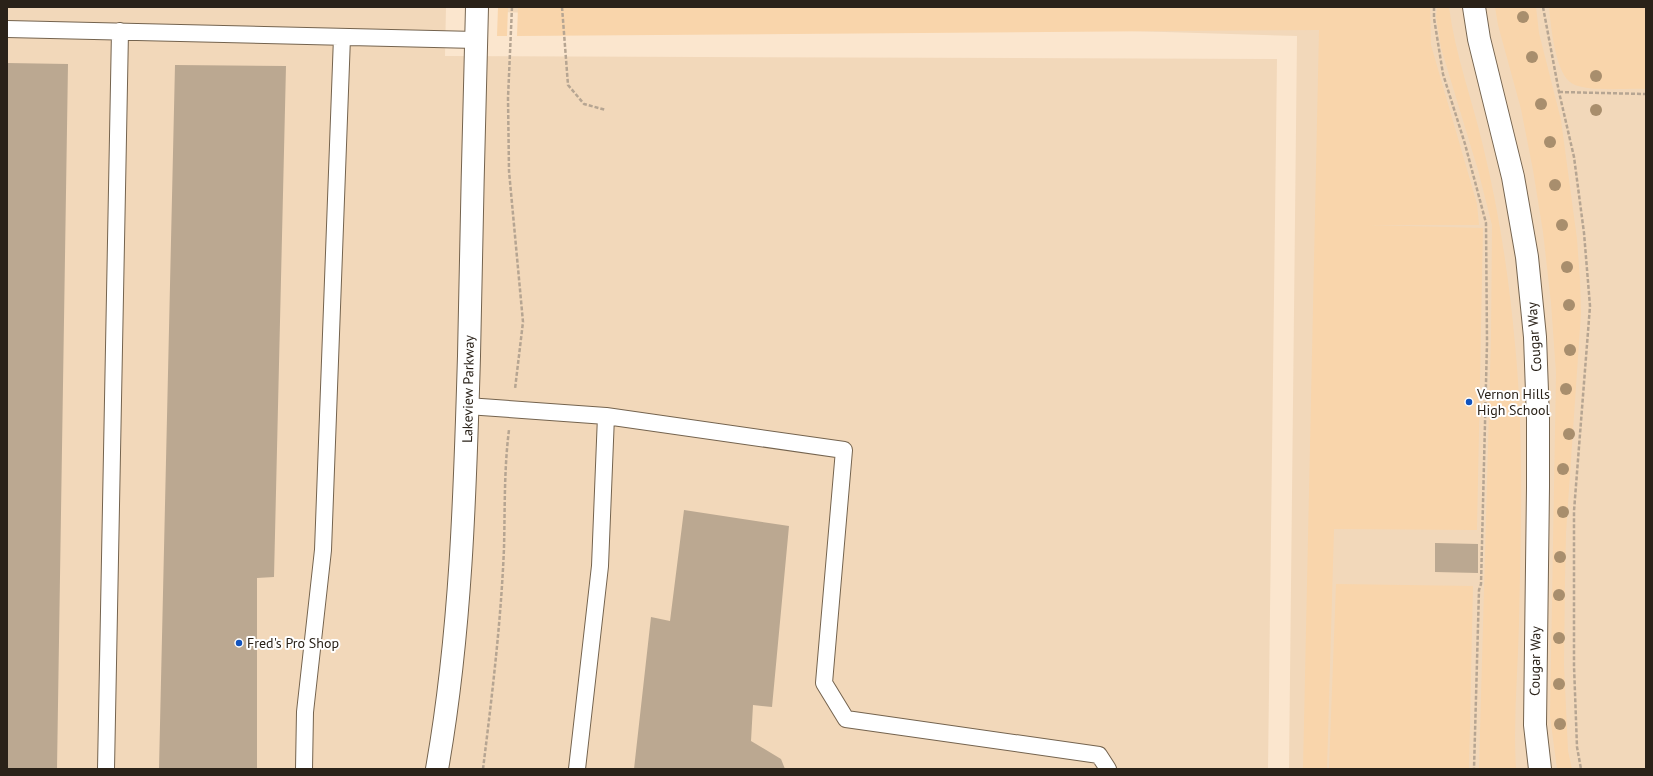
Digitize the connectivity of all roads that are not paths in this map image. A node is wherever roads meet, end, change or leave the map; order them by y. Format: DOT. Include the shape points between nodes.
graph roads {
  1 [pos="477,7"];
  2 [pos="1474,7"];
  3 [pos="7,29"];
  4 [pos="120,31"];
  5 [pos="342,37"];
  6 [pos="476,40"];
  7 [pos="467,406"];
  8 [pos="606,416"];
  9 [pos="106,769"];
  10 [pos="304,769"];
  11 [pos="437,769"];
  12 [pos="577,769"];
  13 [pos="1108,769"];
  14 [pos="1540,769"];
  1 -- 6 [label="street, Lakeview Parkway"];
  2 -- 14 [label="street, Cougar Way" via="1479,39 1513,177 1527,257 1535,337 1538,419 1535,725"];
  3 -- 4 [label="lane"];
  4 -- 5 [label="lane"];
  4 -- 9 [label="lane"];
  5 -- 6 [label="lane"];
  5 -- 10 [label="lane" via="323,550 305,712"];
  6 -- 7 [label="street, Lakeview Parkway"];
  7 -- 8 [label="lane"];
  7 -- 11 [label="street, Lakeview Parkway" via="461,566 446,720"];
  8 -- 12 [label="lane" via="600,566"];
  8 -- 13 [label="lane" via="844,450 824,683 846,719 1099,755"];
}
